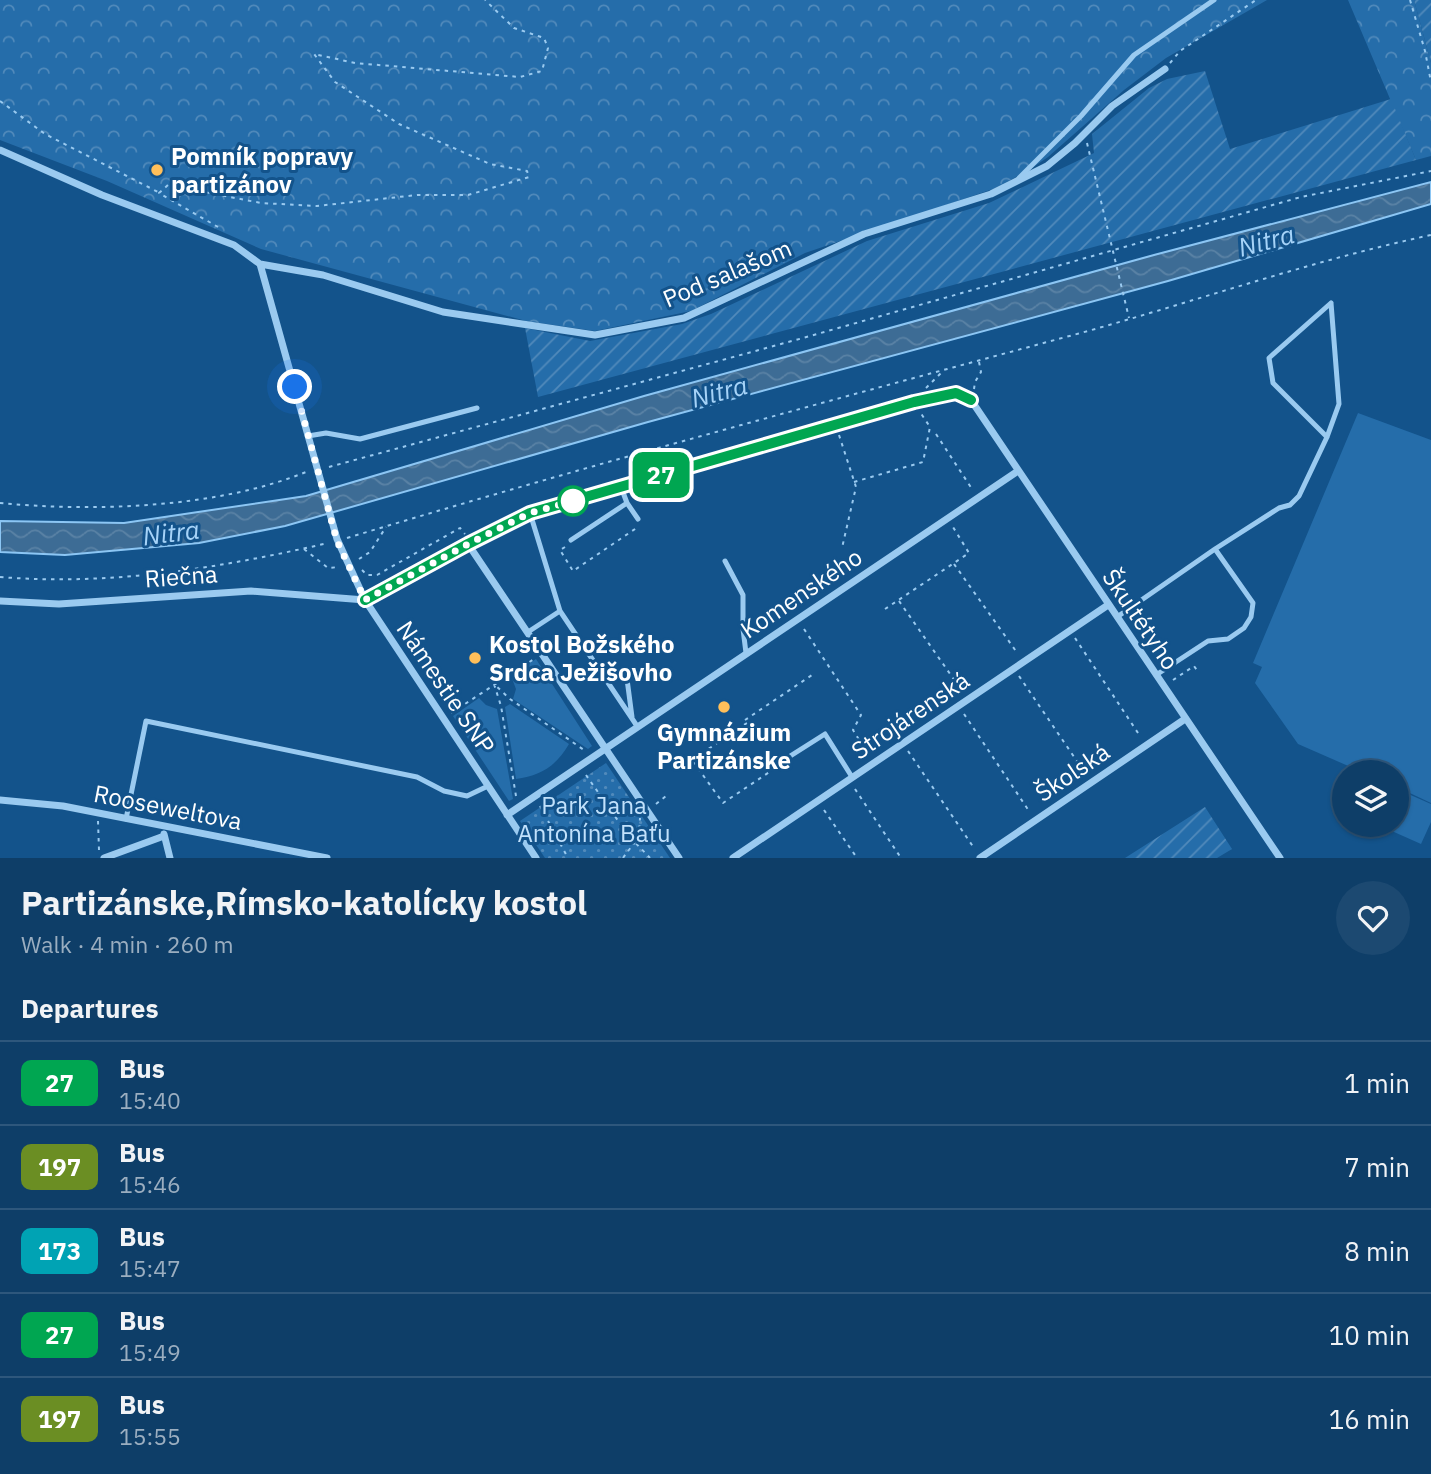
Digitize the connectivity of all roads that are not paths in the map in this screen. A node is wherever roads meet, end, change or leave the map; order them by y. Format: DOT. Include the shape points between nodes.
graph roads {
  1 [pos="1214,0"];
  2 [pos="1165,69"];
  3 [pos="0,150"];
  4 [pos="1017,180"];
  5 [pos="260,264"];
  6 [pos="477,408"];
  7 [pos="308,436"];
  8 [pos="1327,437"];
  9 [pos="1018,471"];
  10 [pos="621,487"];
  11 [pos="627,503"];
  12 [pos="530,513"];
  13 [pos="638,519"];
  14 [pos="571,540"];
  15 [pos="468,544"];
  16 [pos="1215,549"];
  17 [pos="725,561"];
  18 [pos="365,600"];
  19 [pos="0,601"];
  20 [pos="1108,605"];
  21 [pos="560,611"];
  22 [pos="1117,617"];
  23 [pos="528,632"];
  24 [pos="746,653"];
  25 [pos="1156,675"];
  26 [pos="627,679"];
  27 [pos="1185,719"];
  28 [pos="635,723"];
  29 [pos="605,748"];
  30 [pos="777,766"];
  31 [pos="850,779"];
  32 [pos="488,786"];
  33 [pos="0,800"];
  34 [pos="507,815"];
  35 [pos="126,819"];
  36 [pos="166,827"];
  37 [pos="164,836"];
  38 [pos="102,858"];
  39 [pos="170,858"];
  40 [pos="327,858"];
  41 [pos="536,858"];
  42 [pos="679,858"];
  43 [pos="733,858"];
  44 [pos="980,858"];
  45 [pos="1280,858"];
  1 -- 4 [label="lane" via="1134,55"];
  2 -- 4 [label="street, Pod salašom" via="1112,106 1047,166"];
  3 -- 5 [label="street" via="234,246"];
  4 -- 5 [label="street, Pod salašom" via="991,194 864,234 684,318 595,335 443,312 323,275"];
  5 -- 7 [label="street, Námestie SNP"];
  6 -- 7 [label="lane" via="360,439 326,433"];
  7 -- 18 [label="street, Námestie SNP" via="337,540"];
  8 -- 8 [label="lane" via="1273,383 1269,358 1331,303 1339,404"];
  8 -- 16 [label="lane" via="1299,496 1290,505"];
  9 -- 10 [label="street, Škultétyho" via="971,400 956,393"];
  9 -- 20 [label="street, Škultétyho"];
  9 -- 24 [label="street, Komenského"];
  10 -- 11 [label="lane"];
  10 -- 12 [label="street"];
  11 -- 13 [label="lane"];
  11 -- 14 [label="lane"];
  12 -- 15 [label="street"];
  12 -- 21 [label="lane"];
  15 -- 18 [label="street"];
  15 -- 23 [label="street"];
  16 -- 22 [label="lane"];
  16 -- 25 [label="lane" via="1253,603 1251,617 1228,639 1208,641"];
  17 -- 24 [label="lane" via="743,595"];
  18 -- 19 [label="street, Riečna" via="251,591 59,604"];
  18 -- 32 [label="street, Námestie SNP"];
  20 -- 22 [label="street, Škultétyho"];
  20 -- 31 [label="street, Strojárenská"];
  21 -- 23 [label="lane"];
  21 -- 28 [label="lane"];
  22 -- 25 [label="street, Škultétyho"];
  23 -- 29 [label="street"];
  24 -- 28 [label="street, Komenského"];
  25 -- 27 [label="street, Škultétyho"];
  26 -- 28 [label="lane"];
  27 -- 44 [label="street, Školská"];
  27 -- 45 [label="street, Škultétyho"];
  28 -- 29 [label="street, Komenského"];
  29 -- 34 [label="street"];
  29 -- 42 [label="street"];
  30 -- 31 [label="lane" via="825,734"];
  31 -- 43 [label="street, Strojárenská"];
  32 -- 34 [label="street, Námestie SNP"];
  32 -- 35 [label="lane" via="467,796 417,777 146,721"];
  33 -- 35 [label="street, Rooseweltova"];
  34 -- 41 [label="street, Námestie SNP"];
  35 -- 36 [label="street, Rooseweltova"];
  36 -- 37 [label="street"];
  36 -- 40 [label="street, Rooseweltova"];
  37 -- 38 [label="street"];
  37 -- 39 [label="street"];
}
